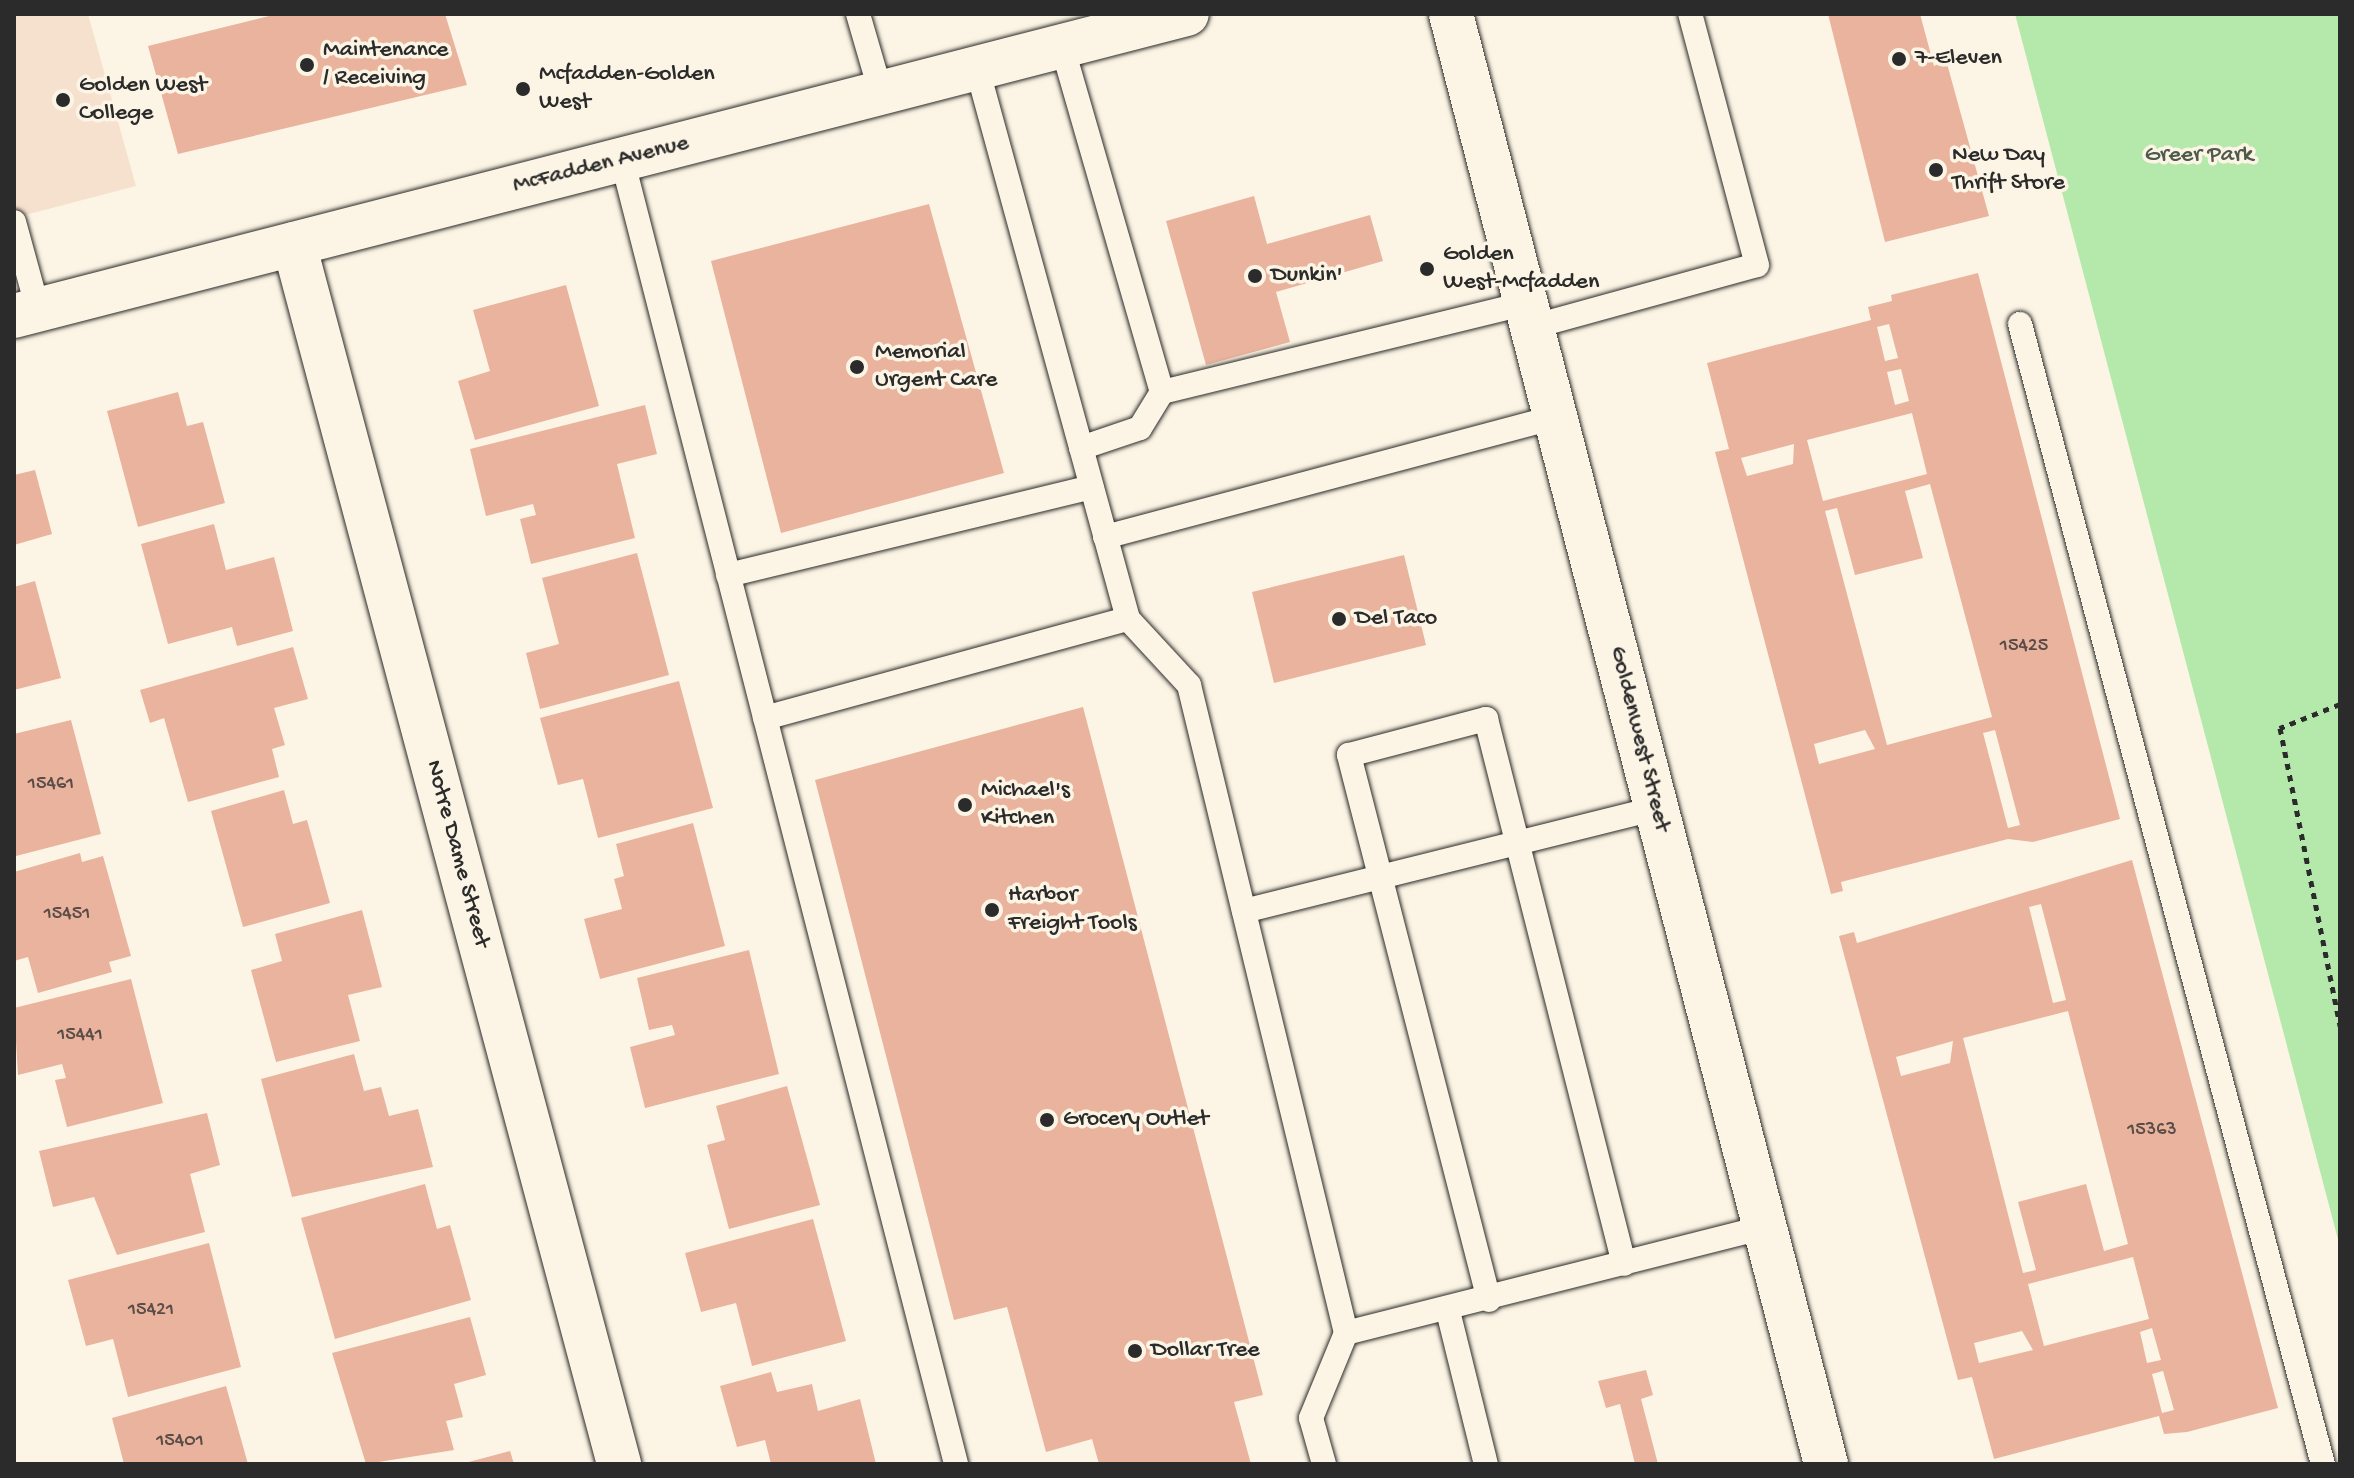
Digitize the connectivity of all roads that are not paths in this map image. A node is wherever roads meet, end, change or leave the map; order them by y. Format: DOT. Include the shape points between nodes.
graph roads {
  1 [pos="858,14"];
  2 [pos="1187,14"];
  3 [pos="1451,14"];
  4 [pos="1690,14"];
  5 [pos="1062,46"];
  6 [pos="977,68"];
  7 [pos="881,93"];
  8 [pos="622,159"];
  9 [pos="14,222"];
  10 [pos="294,244"];
  11 [pos="26,313"];
  12 [pos="1529,315"];
  13 [pos="2020,324"];
  14 [pos="1162,392"];
  15 [pos="1555,417"];
  16 [pos="1081,448"];
  17 [pos="1091,487"];
  18 [pos="1105,537"];
  19 [pos="728,575"];
  20 [pos="1128,619"];
  21 [pos="765,718"];
  22 [pos="1656,808"];
  23 [pos="1518,843"];
  24 [pos="1379,877"];
  25 [pos="1244,911"];
  26 [pos="1764,1227"];
  27 [pos="1624,1264"];
  28 [pos="1489,1300"];
  29 [pos="1448,1311"];
  30 [pos="1346,1333"];
  31 [pos="619,1464"];
  32 [pos="956,1464"];
  33 [pos="1324,1464"];
  34 [pos="1486,1464"];
  35 [pos="1826,1464"];
  36 [pos="2323,1464"];
  1 -- 7 [label="lane"];
  2 -- 5 [label="street, McFadden Avenue"];
  3 -- 12 [label="street, Goldenwest Street"];
  4 -- 12 [label="lane" via="1757,265"];
  5 -- 6 [label="street, McFadden Avenue"];
  5 -- 14 [label="lane"];
  6 -- 7 [label="street, McFadden Avenue"];
  6 -- 16 [label="lane"];
  7 -- 8 [label="street, McFadden Avenue"];
  8 -- 10 [label="street, McFadden Avenue"];
  8 -- 19 [label="lane"];
  9 -- 11 [label="lane"];
  10 -- 11 [label="street, McFadden Avenue"];
  10 -- 31 [label="street, Notre Dame Street"];
  12 -- 14 [label="lane"];
  12 -- 15 [label="street, Goldenwest Street"];
  13 -- 36 [label="lane"];
  14 -- 16 [label="lane" via="1140,428"];
  15 -- 18 [label="lane"];
  15 -- 22 [label="street, Goldenwest Street"];
  16 -- 17 [label="lane"];
  17 -- 18 [label="lane"];
  17 -- 19 [label="lane"];
  18 -- 20 [label="lane"];
  19 -- 21 [label="lane"];
  20 -- 21 [label="lane"];
  20 -- 25 [label="lane" via="1189,685"];
  21 -- 32 [label="lane"];
  22 -- 23 [label="lane"];
  22 -- 26 [label="street, Goldenwest Street"];
  23 -- 24 [label="lane"];
  23 -- 24 [label="lane" via="1486,719 1349,755"];
  23 -- 27 [label="lane"];
  24 -- 25 [label="lane"];
  24 -- 28 [label="lane"];
  25 -- 30 [label="lane"];
  26 -- 27 [label="lane"];
  26 -- 35 [label="street, Goldenwest Street"];
  27 -- 28 [label="lane"];
  28 -- 29 [label="lane"];
  29 -- 30 [label="lane"];
  29 -- 34 [label="lane"];
  30 -- 33 [label="lane" via="1311,1418"];
}
